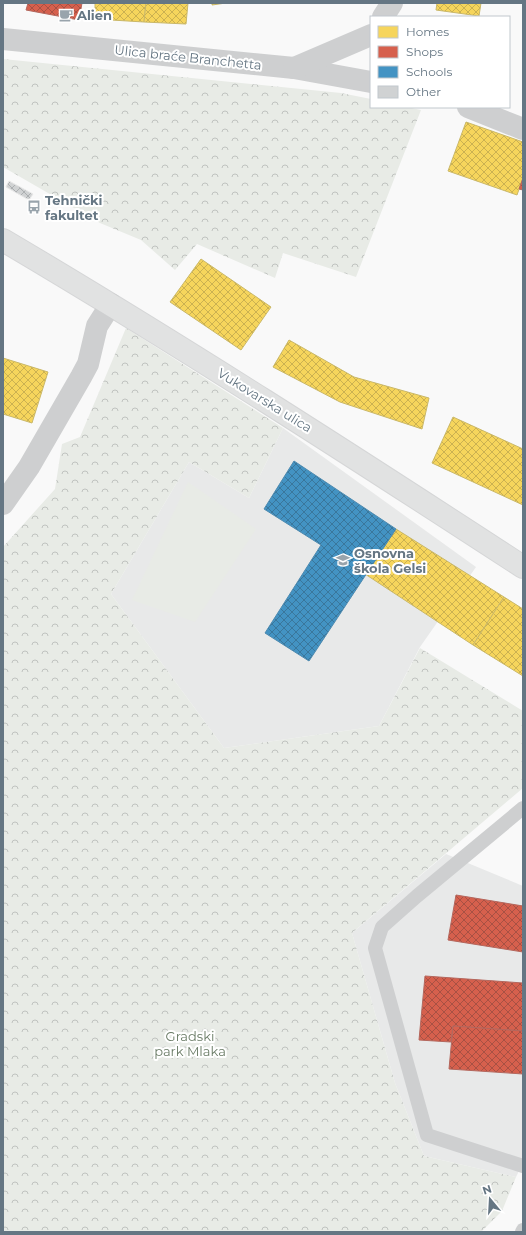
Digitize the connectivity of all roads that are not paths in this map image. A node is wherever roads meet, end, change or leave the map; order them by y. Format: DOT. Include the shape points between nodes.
graph roads {
  1 [pos="392,3"];
  2 [pos="384,16"];
  3 [pos="370,35"];
  4 [pos="3,39"];
  5 [pos="294,68"];
  6 [pos="370,82"];
  7 [pos="470,108"];
  8 [pos="523,129"];
  9 [pos="3,240"];
  10 [pos="111,304"];
  11 [pos="3,504"];
  12 [pos="523,567"];
  13 [pos="523,808"];
  14 [pos="523,1166"];
  1 -- 2 [label="street"];
  3 -- 5 [label="street"];
  4 -- 5 [label="street, Ulica braće Branchetta"];
  5 -- 6 [label="street, Ulica braće Branchetta"];
  7 -- 8 [label="street"];
  9 -- 10 [label="main road, Vukovarska ulica"];
  10 -- 11 [label="street" via="97,326 88,364 81,377 29,467"];
  10 -- 12 [label="main road, Vukovarska ulica" via="291,416"];
  13 -- 14 [label="lane" via="382,927 375,948 426,1136"];
}
